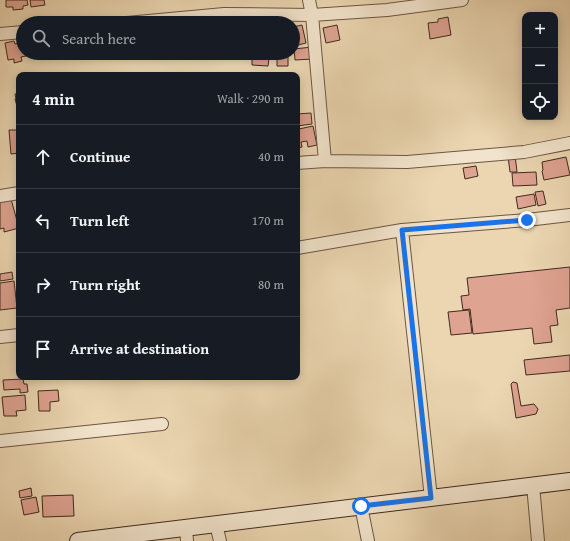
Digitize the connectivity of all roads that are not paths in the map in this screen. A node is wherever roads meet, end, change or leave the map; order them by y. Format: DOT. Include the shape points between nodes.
graph roads {
  1 [pos="309,0"];
  2 [pos="462,0"];
  3 [pos="312,15"];
  4 [pos="202,16"];
  5 [pos="16,33"];
  6 [pos="0,34"];
  7 [pos="570,143"];
  8 [pos="325,161"];
  9 [pos="300,163"];
  10 [pos="16,193"];
  11 [pos="0,196"];
  12 [pos="570,215"];
  13 [pos="402,230"];
  14 [pos="300,247"];
  15 [pos="16,335"];
  16 [pos="0,337"];
  17 [pos="162,424"];
  18 [pos="0,441"];
  19 [pos="570,481"];
  20 [pos="533,485"];
  21 [pos="431,498"];
  22 [pos="361,506"];
  23 [pos="216,524"];
  24 [pos="187,534"];
  25 [pos="78,541"];
  26 [pos="220,541"];
  27 [pos="368,541"];
  28 [pos="538,541"];
  1 -- 3 [label="street"];
  2 -- 3 [label="street" via="388,10"];
  3 -- 4 [label="street"];
  3 -- 8 [label="street"];
  5 -- 6 [label="street"];
  7 -- 8 [label="street" via="524,152 407,162"];
  8 -- 9 [label="street"];
  10 -- 11 [label="street"];
  12 -- 13 [label="street"];
  13 -- 14 [label="street"];
  13 -- 21 [label="street"];
  15 -- 16 [label="street"];
  17 -- 18 [label="street"];
  19 -- 20 [label="street"];
  20 -- 21 [label="street"];
  20 -- 28 [label="street"];
  21 -- 22 [label="street"];
  22 -- 23 [label="street"];
  22 -- 27 [label="street"];
  23 -- 24 [label="street"];
  23 -- 26 [label="street"];
  24 -- 25 [label="street"];
}
